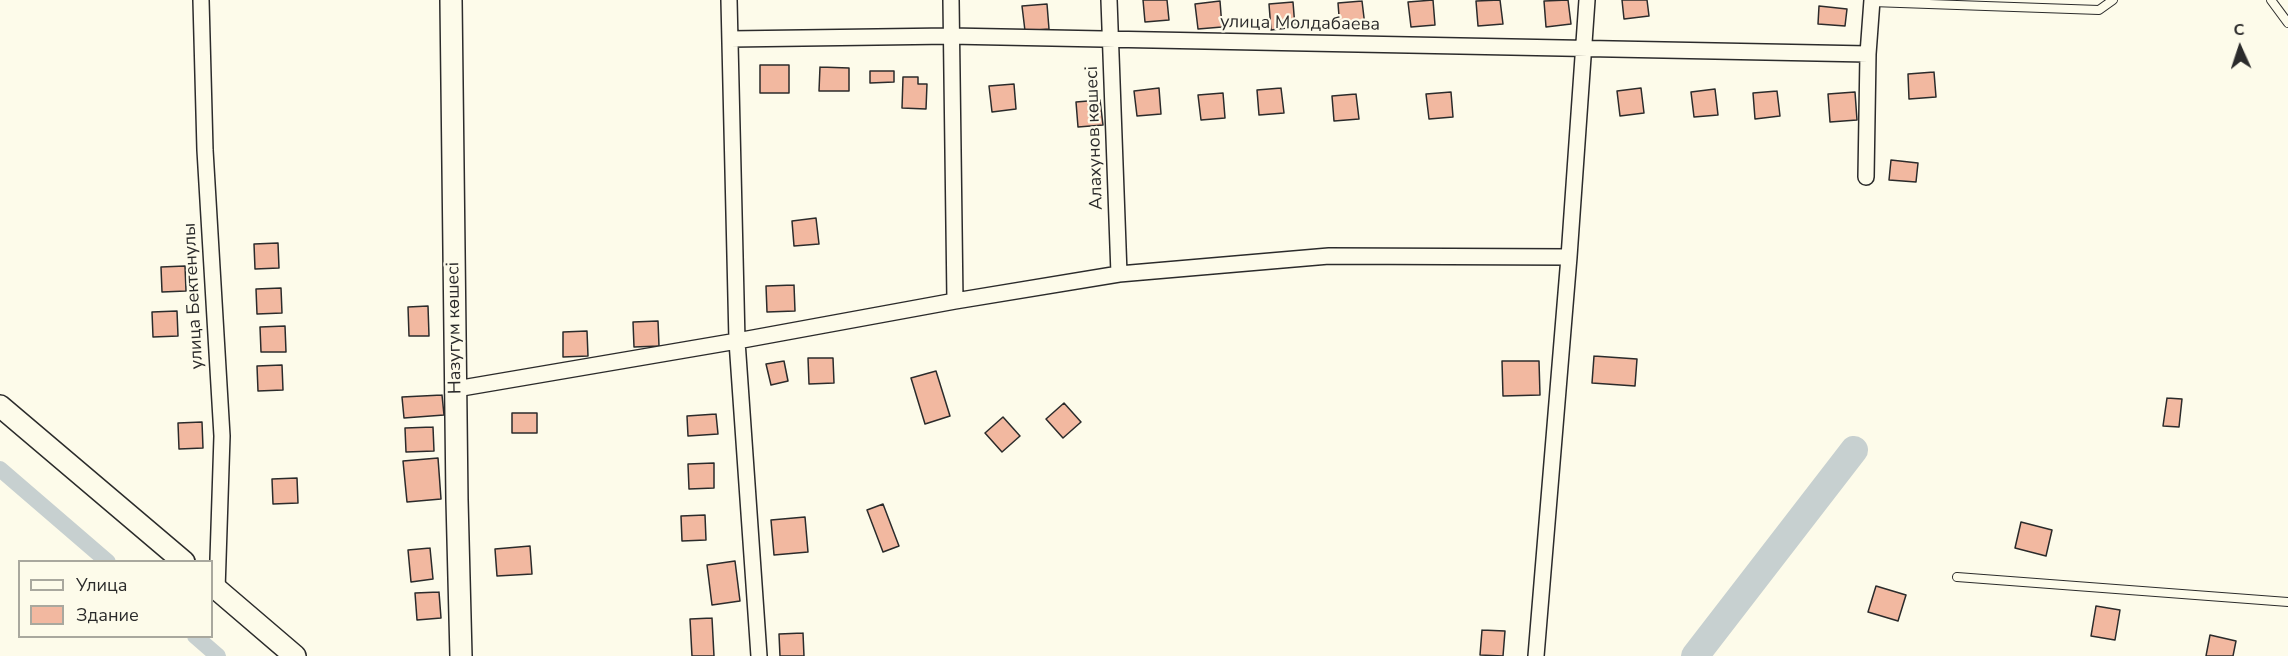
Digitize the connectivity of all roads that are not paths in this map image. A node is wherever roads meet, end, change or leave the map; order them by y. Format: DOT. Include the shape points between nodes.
graph roads {
  1 [pos="201,0"];
  2 [pos="451,0"];
  3 [pos="729,0"];
  4 [pos="951,0"];
  5 [pos="1109,0"];
  6 [pos="1587,0"];
  7 [pos="2113,0"];
  8 [pos="2271,0"];
  9 [pos="1872,1"];
  10 [pos="2288,23"];
  11 [pos="950,36"];
  12 [pos="730,39"];
  13 [pos="1110,40"];
  14 [pos="1584,49"];
  15 [pos="1868,54"];
  16 [pos="1866,177"];
  17 [pos="1569,257"];
  18 [pos="1119,274"];
  19 [pos="955,301"];
  20 [pos="737,341"];
  21 [pos="456,389"];
  22 [pos="0,406"];
  23 [pos="183,560"];
  24 [pos="1957,577"];
  25 [pos="214,587"];
  26 [pos="2288,602"];
  27 [pos="295,656"];
  28 [pos="461,656"];
  29 [pos="759,656"];
  30 [pos="1536,656"];
  1 -- 25 [label="street, улица Бектенулы" via="205,150 222,435"];
  2 -- 21 [label="street, Назугум көшесі"];
  3 -- 12 [label="street"];
  4 -- 11 [label="street"];
  5 -- 13 [label="street, Алахунов көшесі"];
  6 -- 14 [label="street"];
  7 -- 9 [label="lane" via="2099,10"];
  8 -- 10 [label="lane"];
  9 -- 15 [label="street"];
  11 -- 12 [label="street, улица Молдабаева"];
  11 -- 13 [label="street, улица Молдабаева"];
  11 -- 19 [label="street"];
  12 -- 20 [label="street"];
  13 -- 14 [label="street, улица Молдабаева"];
  13 -- 18 [label="street, Алахунов көшесі"];
  14 -- 15 [label="street, улица Молдабаева"];
  14 -- 17 [label="street"];
  15 -- 16 [label="street"];
  17 -- 18 [label="street" via="1329,256"];
  17 -- 30 [label="street"];
  18 -- 19 [label="street"];
  19 -- 20 [label="street"];
  20 -- 21 [label="street"];
  20 -- 29 [label="street"];
  21 -- 28 [label="street, Назугум көшесі"];
  22 -- 23 [label="street"];
  24 -- 26 [label="lane"];
  25 -- 27 [label="street"];
}
